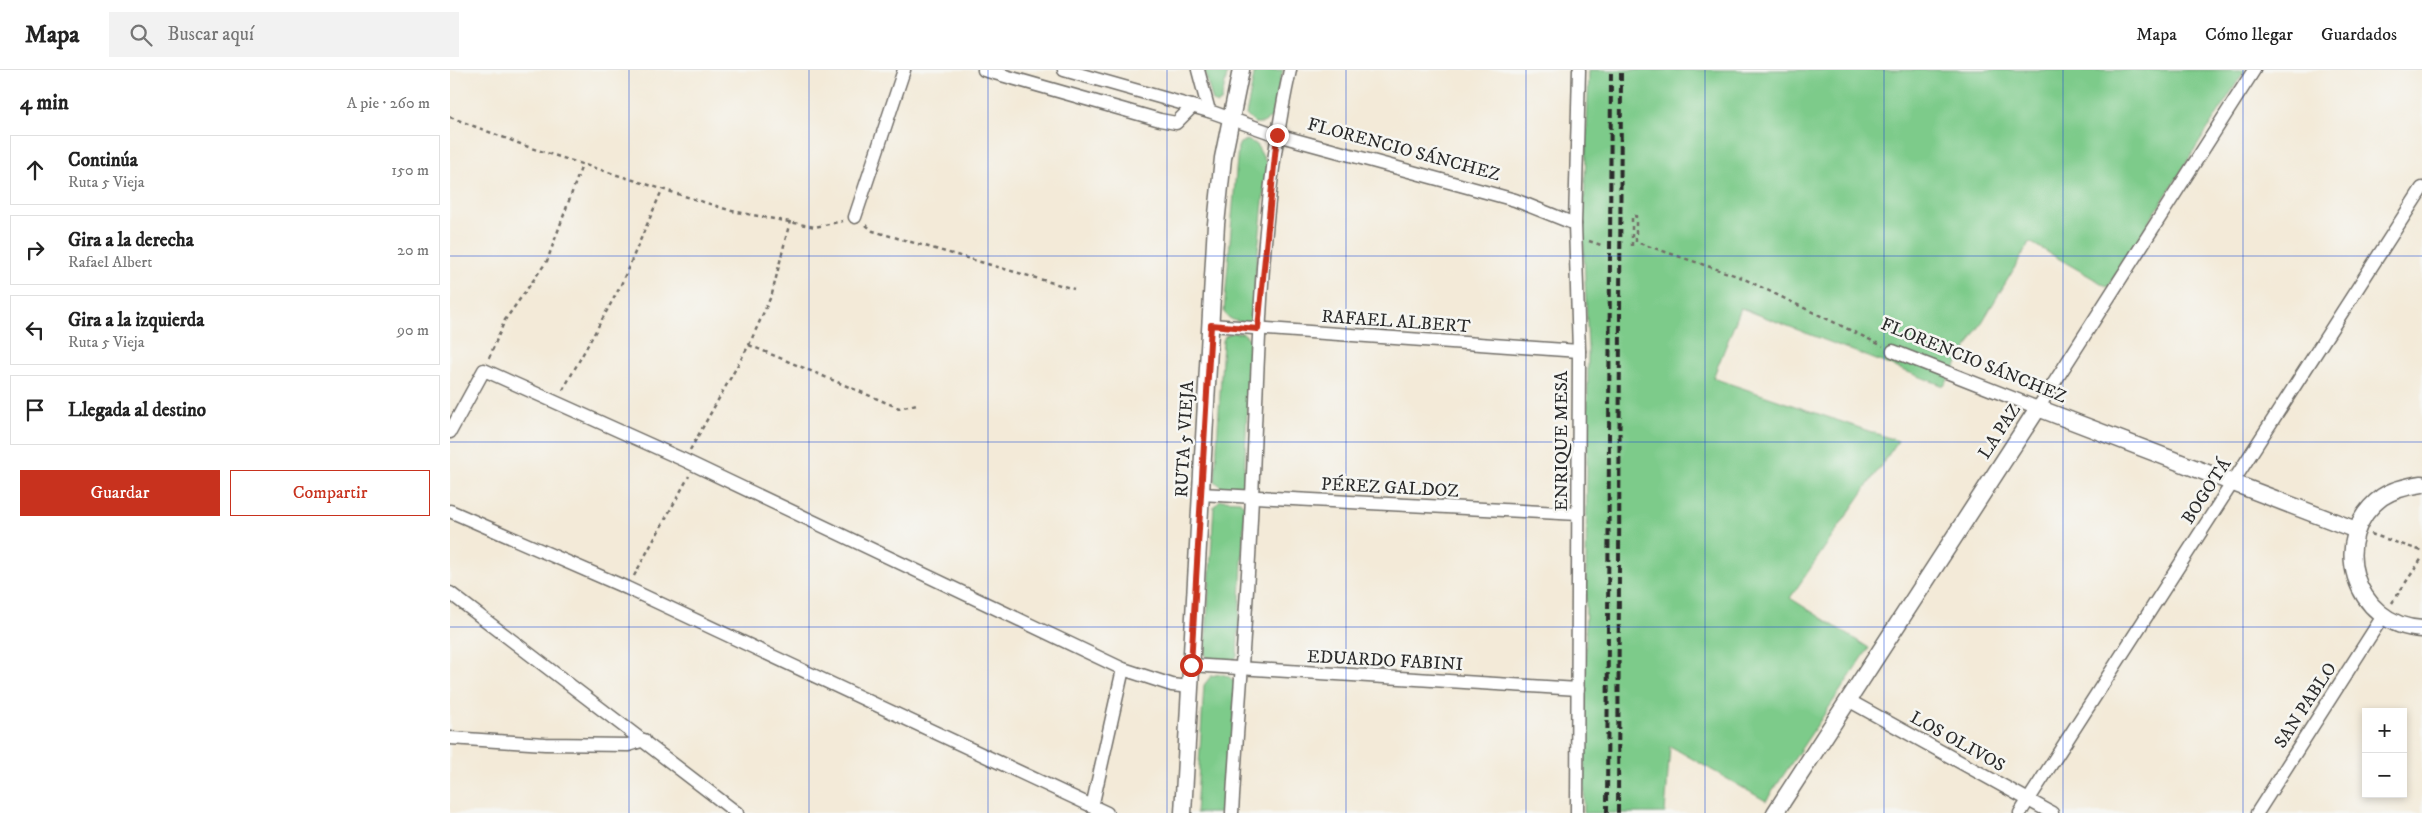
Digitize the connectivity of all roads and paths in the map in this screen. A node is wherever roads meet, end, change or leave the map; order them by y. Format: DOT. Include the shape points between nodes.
graph roads {
  1 [pos="904,70"];
  2 [pos="984,70"];
  3 [pos="1064,70"];
  4 [pos="1198,70"];
  5 [pos="1241,70"];
  6 [pos="1290,70"];
  7 [pos="1579,70"];
  8 [pos="2254,70"];
  9 [pos="1193,106"];
  10 [pos="1209,111"];
  11 [pos="450,117"];
  12 [pos="1230,118"];
  13 [pos="1277,135"];
  14 [pos="582,164"];
  15 [pos="2422,188"];
  16 [pos="662,190"];
  17 [pos="855,217"];
  18 [pos="790,221"];
  19 [pos="1575,224"];
  20 [pos="1632,246"];
  21 [pos="1074,289"];
  22 [pos="1211,325"];
  23 [pos="1258,329"];
  24 [pos="749,345"];
  25 [pos="1579,351"];
  26 [pos="1893,351"];
  27 [pos="484,370"];
  28 [pos="556,403"];
  29 [pos="917,404"];
  30 [pos="2038,408"];
  31 [pos="450,432"];
  32 [pos="690,463"];
  33 [pos="2233,482"];
  34 [pos="2422,484"];
  35 [pos="1200,494"];
  36 [pos="1252,497"];
  37 [pos="450,511"];
  38 [pos="1578,514"];
  39 [pos="2356,530"];
  40 [pos="2422,550"];
  41 [pos="2422,558"];
  42 [pos="627,588"];
  43 [pos="450,593"];
  44 [pos="2383,616"];
  45 [pos="2420,631"];
  46 [pos="1191,665"];
  47 [pos="1123,668"];
  48 [pos="1241,670"];
  49 [pos="1190,687"];
  50 [pos="1578,689"];
  51 [pos="1848,700"];
  52 [pos="450,738"];
  53 [pos="644,740"];
  54 [pos="2028,801"];
  55 [pos="1092,806"];
  56 [pos="737,813"];
  57 [pos="1107,813"];
  58 [pos="1183,813"];
  59 [pos="1232,813"];
  60 [pos="1577,813"];
  61 [pos="1774,813"];
  62 [pos="2020,813"];
  63 [pos="2052,813"];
  64 [pos="2257,813"];
  1 -- 17 [label="street"];
  2 -- 9 [label="street" via="1176,123"];
  3 -- 9 [label="street, FLORENCIO SÁNCHEZ"];
  4 -- 10 [label="street"];
  5 -- 12 [label="street, RUTA 5 VIEJA"];
  6 -- 13 [label="street"];
  7 -- 19 [label="street, ENRIQUE MESA"];
  8 -- 30 [label="street, LA PAZ"];
  9 -- 10 [label="street, FLORENCIO SÁNCHEZ"];
  10 -- 12 [label="street, FLORENCIO SÁNCHEZ"];
  11 -- 14 [label="path"];
  12 -- 13 [label="street, FLORENCIO SÁNCHEZ"];
  12 -- 22 [label="street, RUTA 5 VIEJA" via="1219,190"];
  13 -- 19 [label="street, FLORENCIO SÁNCHEZ" via="1514,200"];
  13 -- 23 [label="street"];
  14 -- 16 [label="path"];
  14 -- 27 [label="path" via="547,261 505,320"];
  15 -- 33 [label="street, BOGOTÁ"];
  16 -- 18 [label="path" via="732,211"];
  16 -- 28 [label="path" via="620,287"];
  17 -- 18 [label="path" via="815,227"];
  17 -- 21 [label="path" via="873,230"];
  18 -- 24 [label="path" via="772,294"];
  19 -- 25 [label="street, ENRIQUE MESA"];
  20 -- 26 [label="path, FLORENCIO SÁNCHEZ" via="1632,216 1636,216 1636,242 1740,277"];
  22 -- 23 [label="street, RAFAEL ALBERT"];
  22 -- 35 [label="street, RUTA 5 VIEJA"];
  23 -- 25 [label="street, RAFAEL ALBERT"];
  23 -- 36 [label="street"];
  24 -- 29 [label="path" via="899,408"];
  24 -- 32 [label="path"];
  25 -- 38 [label="street, ENRIQUE MESA"];
  26 -- 30 [label="street, FLORENCIO SÁNCHEZ"];
  27 -- 28 [label="street"];
  27 -- 31 [label="street"];
  28 -- 32 [label="street"];
  30 -- 33 [label="street, FLORENCIO SÁNCHEZ"];
  30 -- 51 [label="street, LA PAZ"];
  32 -- 42 [label="path"];
  32 -- 47 [label="street"];
  33 -- 39 [label="street, FLORENCIO SÁNCHEZ"];
  33 -- 54 [label="street, BOGOTÁ"];
  34 -- 39 [label="street" via="2402,487 2383,497 2367,511"];
  35 -- 36 [label="street, PÉREZ GALDOZ"];
  35 -- 46 [label="street, RUTA 5 VIEJA"];
  36 -- 38 [label="street, PÉREZ GALDOZ"];
  36 -- 48 [label="street"];
  37 -- 42 [label="street"];
  38 -- 50 [label="street, ENRIQUE MESA"];
  39 -- 40 [label="path"];
  39 -- 44 [label="street" via="2351,554 2354,578 2365,599"];
  41 -- 44 [label="path"];
  42 -- 55 [label="street"];
  43 -- 53 [label="street"];
  44 -- 45 [label="street"];
  44 -- 64 [label="street, SAN PABLO"];
  46 -- 48 [label="street, EDUARDO FABINI"];
  46 -- 49 [label="street, RUTA 5 VIEJA"];
  47 -- 49 [label="street" via="1172,685"];
  47 -- 55 [label="street"];
  48 -- 50 [label="street, EDUARDO FABINI"];
  48 -- 59 [label="street"];
  49 -- 58 [label="street, RUTA 5 VIEJA"];
  50 -- 60 [label="street, ENRIQUE MESA"];
  51 -- 54 [label="street, LOS OLIVOS"];
  51 -- 61 [label="street, LA PAZ"];
  52 -- 53 [label="street" via="610,745 628,745"];
  53 -- 56 [label="street"];
  54 -- 62 [label="street, BOGOTÁ"];
  54 -- 63 [label="street, LOS OLIVOS"];
  55 -- 57 [label="street"];
}
